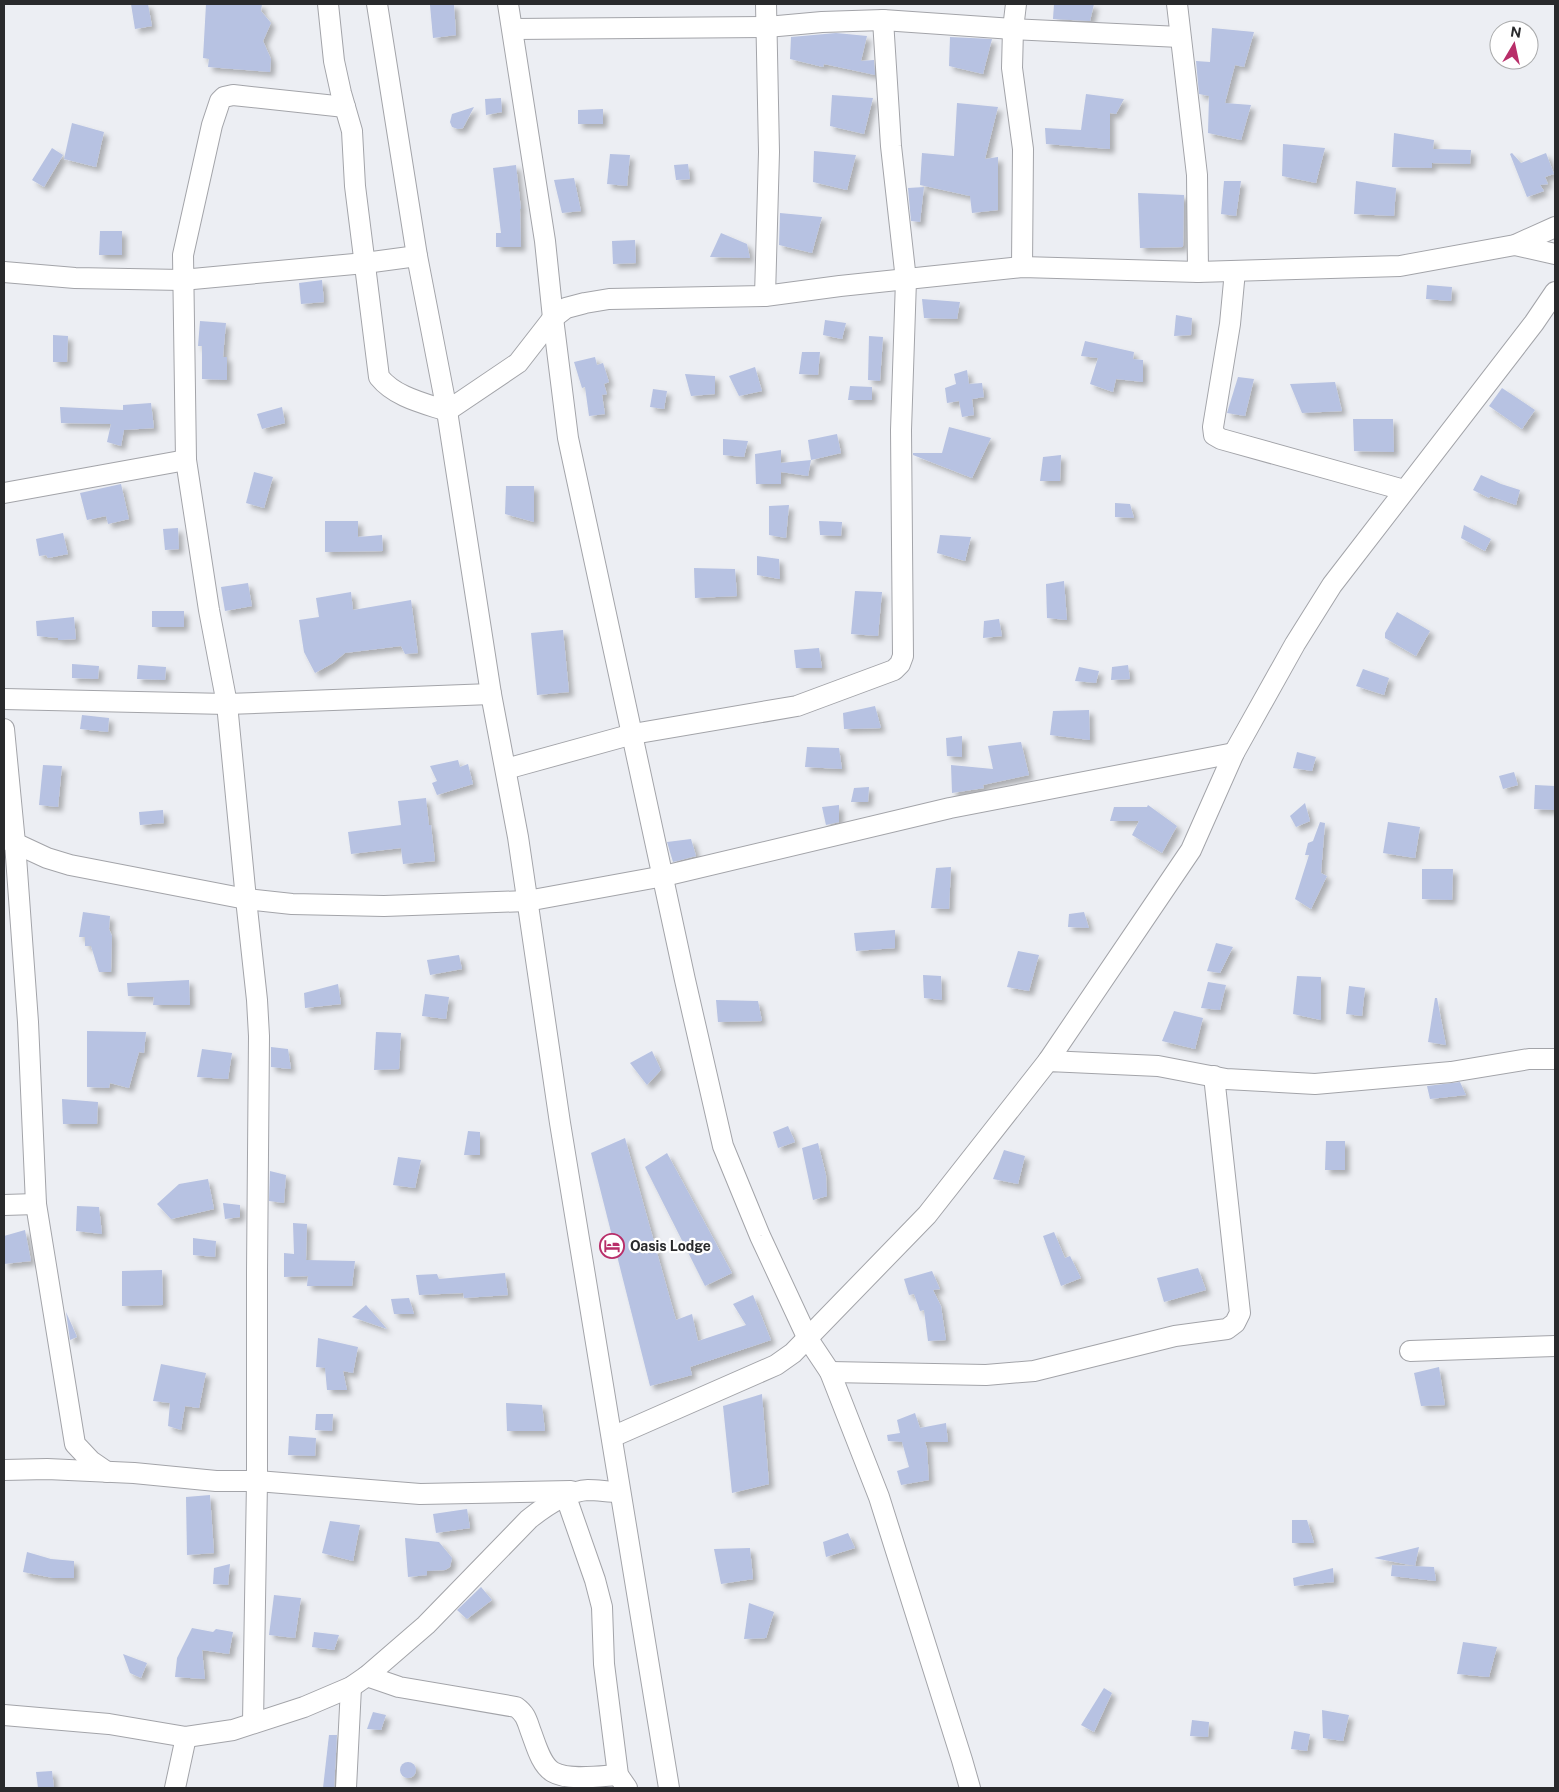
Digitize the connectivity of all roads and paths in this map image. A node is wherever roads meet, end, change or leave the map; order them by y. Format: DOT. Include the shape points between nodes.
graph roads {
  1 [pos="328,4"];
  2 [pos="378,4"];
  3 [pos="508,4"];
  4 [pos="766,4"];
  5 [pos="1016,4"];
  6 [pos="1177,4"];
  7 [pos="882,20"];
  8 [pos="767,27"];
  9 [pos="513,29"];
  10 [pos="1013,29"];
  11 [pos="1180,37"];
  12 [pos="345,107"];
  13 [pos="1555,227"];
  14 [pos="1515,245"];
  15 [pos="1555,254"];
  16 [pos="417,256"];
  17 [pos="365,263"];
  18 [pos="1022,267"];
  19 [pos="1235,271"];
  20 [pos="4,272"];
  21 [pos="1198,272"];
  22 [pos="182,280"];
  23 [pos="906,280"];
  24 [pos="1555,292"];
  25 [pos="765,296"];
  26 [pos="552,318"];
  27 [pos="447,412"];
  28 [pos="186,460"];
  29 [pos="1404,490"];
  30 [pos="4,492"];
  31 [pos="491,694"];
  32 [pos="4,699"];
  33 [pos="227,704"];
  34 [pos="4,729"];
  35 [pos="633,734"];
  36 [pos="1234,753"];
  37 [pos="506,769"];
  38 [pos="10,840"];
  39 [pos="664,876"];
  40 [pos="246,899"];
  41 [pos="527,901"];
  42 [pos="1555,1059"];
  43 [pos="1048,1061"];
  44 [pos="1214,1076"];
  45 [pos="36,1204"];
  46 [pos="4,1205"];
  47 [pos="808,1339"];
  48 [pos="1555,1346"];
  49 [pos="1410,1351"];
  50 [pos="830,1372"];
  51 [pos="612,1437"];
  52 [pos="4,1470"];
  53 [pos="107,1472"];
  54 [pos="257,1481"];
  55 [pos="585,1490"];
  56 [pos="619,1492"];
  57 [pos="566,1497"];
  58 [pos="367,1676"];
  59 [pos="351,1687"];
  60 [pos="4,1715"];
  61 [pos="253,1724"];
  62 [pos="186,1738"];
  63 [pos="622,1782"];
  64 [pos="175,1788"];
  65 [pos="346,1788"];
  66 [pos="669,1788"];
  67 [pos="970,1788"];
  1 -- 12 [label="street" via="334,60"];
  2 -- 16 [label="street"];
  3 -- 9 [label="street"];
  4 -- 8 [label="street"];
  5 -- 10 [label="street"];
  6 -- 11 [label="street"];
  7 -- 8 [label="street"];
  7 -- 10 [label="street"];
  7 -- 23 [label="street" via="891,146"];
  8 -- 9 [label="street"];
  8 -- 25 [label="street" via="769,152"];
  9 -- 26 [label="street" via="545,241"];
  10 -- 11 [label="street"];
  10 -- 18 [label="street" via="1012,68 1023,149"];
  11 -- 21 [label="street" via="1197,175"];
  12 -- 17 [label="street" via="352,131 354,186"];
  12 -- 22 [label="street" via="233,95 220,101 185,244"];
  13 -- 14 [label="street"];
  14 -- 15 [label="street"];
  14 -- 19 [label="street" via="1400,266"];
  16 -- 17 [label="street"];
  16 -- 27 [label="street"];
  17 -- 22 [label="street"];
  17 -- 27 [label="street" via="379,377 387,387 401,395"];
  18 -- 21 [label="street"];
  18 -- 23 [label="street"];
  19 -- 21 [label="street"];
  19 -- 29 [label="street" via="1214,435"];
  20 -- 22 [label="street" via="75,278"];
  22 -- 28 [label="street"];
  23 -- 25 [label="street"];
  23 -- 35 [label="street" via="901,430 903,656 900,664 894,670 797,706"];
  24 -- 29 [label="street"];
  25 -- 26 [label="street" via="609,299 566,308"];
  26 -- 27 [label="street" via="518,364"];
  26 -- 35 [label="street" via="568,438"];
  27 -- 31 [label="street"];
  28 -- 30 [label="street"];
  28 -- 33 [label="street"];
  29 -- 36 [label="street" via="1332,585"];
  31 -- 33 [label="street"];
  31 -- 37 [label="street"];
  32 -- 33 [label="street"];
  33 -- 40 [label="street"];
  34 -- 38 [label="street"];
  35 -- 37 [label="street"];
  35 -- 39 [label="street"];
  36 -- 39 [label="street" via="950,808"];
  36 -- 43 [label="street" via="1191,850"];
  37 -- 41 [label="street"];
  38 -- 40 [label="street" via="70,865"];
  38 -- 45 [label="street" via="28,1022"];
  39 -- 41 [label="street"];
  39 -- 47 [label="street" via="723,1146"];
  40 -- 41 [label="street" via="292,904 384,906"];
  40 -- 54 [label="street" via="259,1036"];
  41 -- 51 [label="street"];
  42 -- 44 [label="street" via="1529,1059 1451,1072 1315,1084"];
  43 -- 44 [label="street" via="1158,1066"];
  43 -- 47 [label="street" via="928,1216"];
  44 -- 50 [label="street" via="1240,1314 1235,1323 1227,1329 1175,1336 1034,1371 986,1375"];
  45 -- 46 [label="street"];
  45 -- 53 [label="street" via="75,1444"];
  47 -- 50 [label="street"];
  47 -- 51 [label="street" via="776,1365"];
  48 -- 49 [label="street"];
  50 -- 67 [label="street" via="878,1497"];
  51 -- 56 [label="street"];
  52 -- 53 [label="street"];
  53 -- 54 [label="street"];
  54 -- 55 [label="street" via="420,1494"];
  54 -- 61 [label="street"];
  55 -- 56 [label="street"];
  55 -- 57 [label="street"];
  56 -- 66 [label="street"];
  57 -- 58 [label="street" via="544,1507 529,1519 426,1625"];
  57 -- 63 [label="street" via="602,1607 604,1664"];
  58 -- 59 [label="street"];
  58 -- 63 [label="street" via="398,1687 516,1707 524,1713 537,1748 553,1772 566,1777"];
  59 -- 61 [label="street"];
  59 -- 65 [label="street"];
  60 -- 62 [label="street" via="109,1724"];
  61 -- 62 [label="street"];
  62 -- 64 [label="street"];
}
